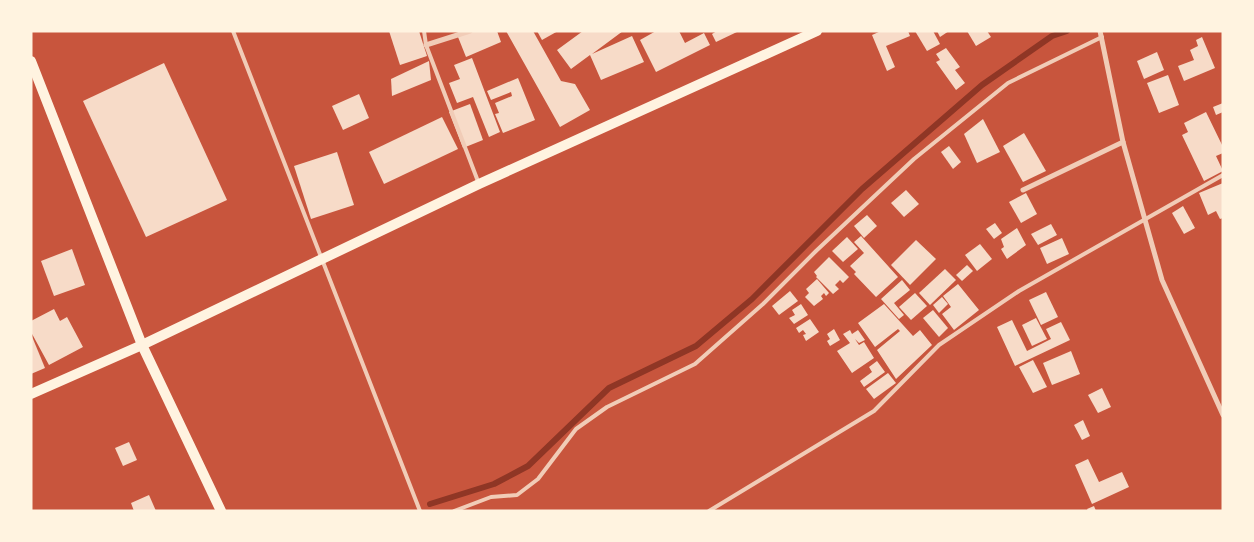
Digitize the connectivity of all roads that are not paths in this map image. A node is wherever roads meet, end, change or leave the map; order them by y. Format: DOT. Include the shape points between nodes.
graph roads {
  1 [pos="233,31"];
  2 [pos="424,31"];
  3 [pos="470,31"];
  4 [pos="817,31"];
  5 [pos="1101,34"];
  6 [pos="426,45"];
  7 [pos="31,60"];
  8 [pos="1123,142"];
  9 [pos="1223,175"];
  10 [pos="479,184"];
  11 [pos="1023,190"];
  12 [pos="1144,220"];
  13 [pos="322,259"];
  14 [pos="142,345"];
  15 [pos="31,394"];
  16 [pos="1223,415"];
  17 [pos="221,511"];
  18 [pos="420,511"];
  19 [pos="454,511"];
  20 [pos="709,511"];
  1 -- 13 [label="lane"];
  2 -- 6 [label="lane"];
  3 -- 6 [label="street"];
  4 -- 10 [label="main road"];
  5 -- 8 [label="street"];
  5 -- 19 [label="lane" via="1008,83 914,159 763,304 695,364 607,407 576,429 538,479 516,495 491,497"];
  6 -- 10 [label="lane"];
  7 -- 14 [label="main road"];
  8 -- 11 [label="street"];
  8 -- 12 [label="street"];
  9 -- 12 [label="lane"];
  10 -- 13 [label="main road"];
  12 -- 16 [label="street" via="1162,280"];
  12 -- 20 [label="lane" via="1019,291 939,345 874,410"];
  13 -- 14 [label="main road"];
  13 -- 18 [label="lane"];
  14 -- 15 [label="main road"];
  14 -- 17 [label="main road"];
}
